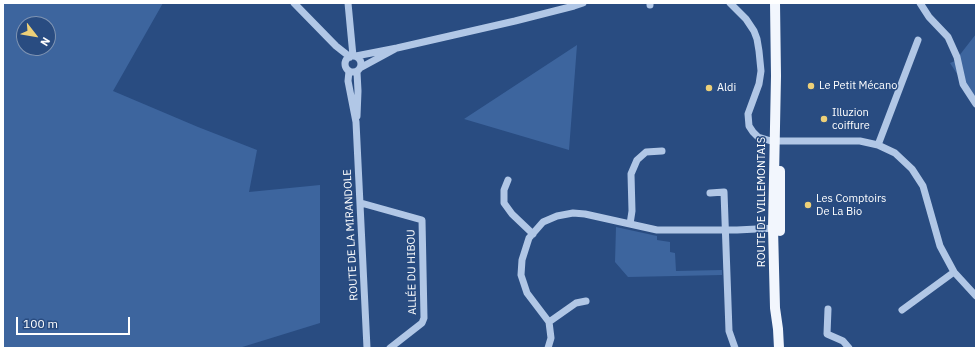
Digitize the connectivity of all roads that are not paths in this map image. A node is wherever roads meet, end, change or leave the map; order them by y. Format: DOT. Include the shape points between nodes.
graph roads {
  1 [pos="294,3"];
  2 [pos="348,3"];
  3 [pos="583,3"];
  4 [pos="730,3"];
  5 [pos="775,3"];
  6 [pos="920,3"];
  7 [pos="918,40"];
  8 [pos="397,48"];
  9 [pos="353,56"];
  10 [pos="355,70"];
  11 [pos="976,104"];
  12 [pos="777,142"];
  13 [pos="878,145"];
  14 [pos="662,151"];
  15 [pos="508,180"];
  16 [pos="710,193"];
  17 [pos="360,204"];
  18 [pos="630,224"];
  19 [pos="777,228"];
  20 [pos="726,230"];
  21 [pos="532,234"];
  22 [pos="954,272"];
  23 [pos="976,296"];
  24 [pos="586,301"];
  25 [pos="828,308"];
  26 [pos="902,310"];
  27 [pos="549,322"];
  28 [pos="368,348"];
  29 [pos="390,348"];
  30 [pos="548,348"];
  31 [pos="736,348"];
  32 [pos="779,348"];
  33 [pos="849,348"];
  1 -- 9 [label="street" via="336,46"];
  2 -- 9 [label="street"];
  3 -- 8 [label="street"];
  4 -- 12 [label="street" via="754,31 761,60 759,84 748,114 749,126 758,137"];
  5 -- 12 [label="main road, ROUTE DE VILLEMONTAIS"];
  6 -- 11 [label="street" via="948,37 957,57 963,84"];
  7 -- 13 [label="street"];
  8 -- 9 [label="street"];
  8 -- 10 [label="street"];
  9 -- 10 [label="street" via="361,61"];
  9 -- 10 [label="street" via="346,60 345,65"];
  10 -- 17 [label="street, ROUTE DE LA MIRANDOLE" via="348,81 356,122"];
  12 -- 13 [label="street" via="860,141"];
  12 -- 19 [label="main road, ROUTE DE VILLEMONTAIS"];
  13 -- 22 [label="street" via="895,153 912,169 923,186 940,246"];
  14 -- 18 [label="street" via="646,152 637,160 631,174"];
  15 -- 21 [label="street" via="504,190 504,203"];
  16 -- 20 [label="street" via="724,192"];
  17 -- 28 [label="street, ROUTE DE LA MIRANDOLE"];
  17 -- 29 [label="street, ALLÉE DU HIBOU" via="422,220 424,318 422,323"];
  18 -- 20 [label="street" via="657,230"];
  18 -- 21 [label="street" via="573,213 543,222"];
  19 -- 20 [label="street"];
  19 -- 32 [label="main road, ROUTE DE VILLEMONTAIS"];
  20 -- 31 [label="street" via="729,331"];
  21 -- 27 [label="street" via="522,260 521,275 527,293"];
  22 -- 23 [label="street"];
  22 -- 26 [label="street"];
  24 -- 27 [label="street" via="576,303"];
  25 -- 33 [label="street" via="827,334 843,341"];
  27 -- 30 [label="street" via="551,338"];
}
